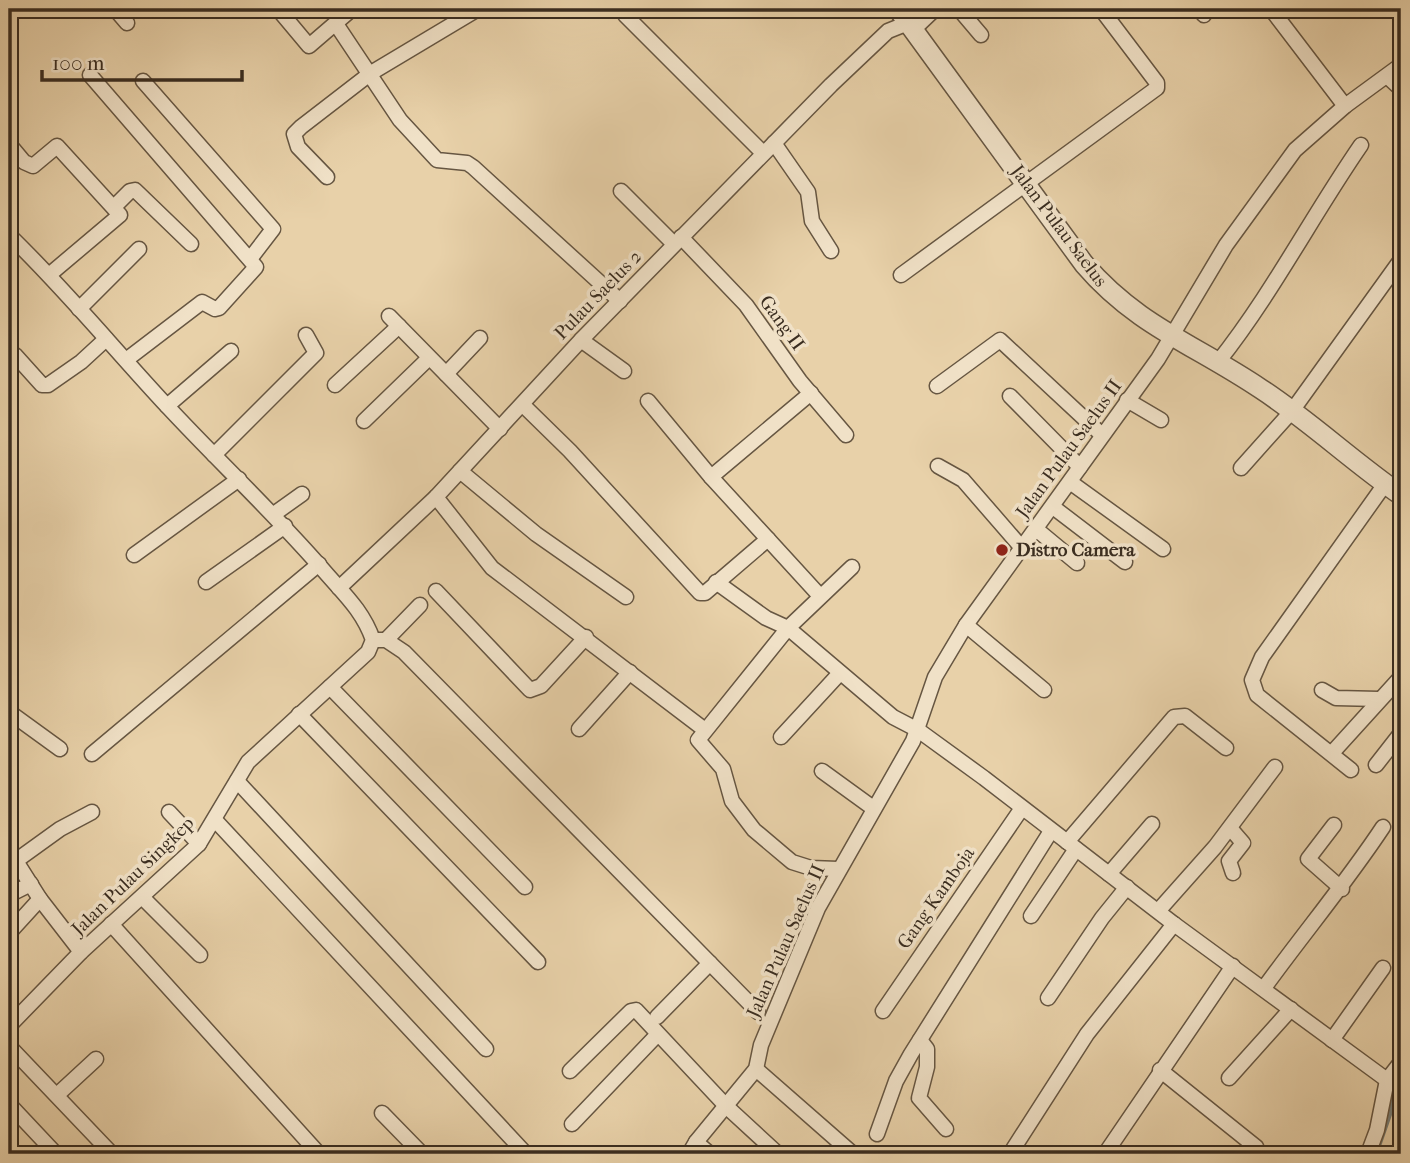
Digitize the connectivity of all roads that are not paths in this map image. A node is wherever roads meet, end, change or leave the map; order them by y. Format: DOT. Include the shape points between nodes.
graph roads {
  1 [pos="115,9"];
  2 [pos="278,9"];
  3 [pos="352,9"];
  4 [pos="478,9"];
  5 [pos="935,9"];
  6 [pos="960,9"];
  7 [pos="1101,9"];
  8 [pos="1271,9"];
  9 [pos="625,15"];
  10 [pos="903,18"];
  11 [pos="127,23"];
  12 [pos="336,24"];
  13 [pos="981,35"];
  14 [pos="1401,65"];
  15 [pos="371,73"];
  16 [pos="90,75"];
  17 [pos="1387,76"];
  18 [pos="143,81"];
  19 [pos="1401,89"];
  20 [pos="1345,106"];
  21 [pos="774,143"];
  22 [pos="9,145"];
  23 [pos="1361,145"];
  24 [pos="763,153"];
  25 [pos="327,177"];
  26 [pos="1025,183"];
  27 [pos="621,191"];
  28 [pos="114,207"];
  29 [pos="9,235"];
  30 [pos="677,241"];
  31 [pos="191,244"];
  32 [pos="139,249"];
  33 [pos="831,251"];
  34 [pos="250,259"];
  35 [pos="1400,261"];
  36 [pos="49,275"];
  37 [pos="901,275"];
  38 [pos="620,301"];
  39 [pos="79,309"];
  40 [pos="306,335"];
  41 [pos="1171,336"];
  42 [pos="480,338"];
  43 [pos="106,339"];
  44 [pos="581,340"];
  45 [pos="231,351"];
  46 [pos="15,355"];
  47 [pos="429,358"];
  48 [pos="126,360"];
  49 [pos="1218,362"];
  50 [pos="624,371"];
  51 [pos="446,374"];
  52 [pos="335,385"];
  53 [pos="937,386"];
  54 [pos="811,393"];
  55 [pos="1010,396"];
  56 [pos="1127,400"];
  57 [pos="648,401"];
  58 [pos="523,405"];
  59 [pos="167,406"];
  60 [pos="1292,411"];
  61 [pos="1161,420"];
  62 [pos="364,421"];
  63 [pos="499,429"];
  64 [pos="846,435"];
  65 [pos="1101,435"];
  66 [pos="214,455"];
  67 [pos="939,466"];
  68 [pos="1080,467"];
  69 [pos="1241,468"];
  70 [pos="460,471"];
  71 [pos="711,477"];
  72 [pos="239,479"];
  73 [pos="1070,482"];
  74 [pos="1393,490"];
  75 [pos="302,494"];
  76 [pos="436,497"];
  77 [pos="1053,507"];
  78 [pos="274,514"];
  79 [pos="285,526"];
  80 [pos="1036,529"];
  81 [pos="768,539"];
  82 [pos="1023,548"];
  83 [pos="1163,549"];
  84 [pos="134,555"];
  85 [pos="1125,562"];
  86 [pos="1077,563"];
  87 [pos="319,564"];
  88 [pos="852,567"];
  89 [pos="206,582"];
  90 [pos="716,582"];
  91 [pos="339,588"];
  92 [pos="436,591"];
  93 [pos="820,596"];
  94 [pos="626,597"];
  95 [pos="420,605"];
  96 [pos="965,625"];
  97 [pos="788,628"];
  98 [pos="586,637"];
  99 [pos="380,640"];
  100 [pos="630,672"];
  101 [pos="840,673"];
  102 [pos="1401,677"];
  103 [pos="330,687"];
  104 [pos="1044,690"];
  105 [pos="1322,690"];
  106 [pos="1379,699"];
  107 [pos="9,712"];
  108 [pos="299,714"];
  109 [pos="579,729"];
  110 [pos="705,730"];
  111 [pos="918,730"];
  112 [pos="1401,733"];
  113 [pos="781,737"];
  114 [pos="1226,748"];
  115 [pos="60,749"];
  116 [pos="1332,753"];
  117 [pos="92,754"];
  118 [pos="1376,765"];
  119 [pos="1275,767"];
  120 [pos="1351,770"];
  121 [pos="822,771"];
  122 [pos="237,781"];
  123 [pos="873,807"];
  124 [pos="1022,808"];
  125 [pos="92,812"];
  126 [pos="169,812"];
  127 [pos="215,820"];
  128 [pos="1152,824"];
  129 [pos="1334,824"];
  130 [pos="1383,827"];
  131 [pos="1230,828"];
  132 [pos="1051,831"];
  133 [pos="199,844"];
  134 [pos="1072,845"];
  135 [pos="13,855"];
  136 [pos="838,869"];
  137 [pos="1233,873"];
  138 [pos="1109,874"];
  139 [pos="31,884"];
  140 [pos="525,887"];
  141 [pos="1127,887"];
  142 [pos="1342,889"];
  143 [pos="9,895"];
  144 [pos="142,897"];
  145 [pos="40,900"];
  146 [pos="1158,910"];
  147 [pos="1031,916"];
  148 [pos="1174,924"];
  149 [pos="111,925"];
  150 [pos="9,933"];
  151 [pos="81,952"];
  152 [pos="201,955"];
  153 [pos="538,962"];
  154 [pos="710,963"];
  155 [pos="1233,966"];
  156 [pos="1383,968"];
  157 [pos="1264,988"];
  158 [pos="1048,998"];
  159 [pos="1291,1009"];
  160 [pos="883,1011"];
  161 [pos="758,1012"];
  162 [pos="657,1017"];
  163 [pos="9,1026"];
  164 [pos="657,1035"];
  165 [pos="920,1040"];
  166 [pos="1332,1040"];
  167 [pos="9,1046"];
  168 [pos="486,1049"];
  169 [pos="96,1059"];
  170 [pos="1401,1062"];
  171 [pos="756,1069"];
  172 [pos="1160,1070"];
  173 [pos="570,1071"];
  174 [pos="1230,1077"];
  175 [pos="1387,1080"];
  176 [pos="57,1095"];
  177 [pos="9,1104"];
  178 [pos="727,1107"];
  179 [pos="382,1113"];
  180 [pos="572,1124"];
  181 [pos="946,1129"];
  182 [pos="877,1134"];
  183 [pos="412,1143"];
  184 [pos="692,1148"];
  185 [pos="56,1154"];
  186 [pos="112,1154"];
  187 [pos="319,1154"];
  188 [pos="400,1154"];
  189 [pos="422,1154"];
  190 [pos="526,1154"];
  191 [pos="709,1154"];
  192 [pos="778,1154"];
  193 [pos="853,1154"];
  194 [pos="1010,1154"];
  195 [pos="1105,1154"];
  196 [pos="1255,1154"];
  197 [pos="1368,1154"];
  1 -- 11 [label="street"];
  2 -- 12 [label="street" via="309,46"];
  3 -- 12 [label="street"];
  4 -- 15 [label="street"];
  5 -- 10 [label="street"];
  6 -- 13 [label="street"];
  7 -- 26 [label="street" via="1158,86"];
  8 -- 20 [label="street"];
  9 -- 24 [label="street"];
  10 -- 21 [label="street, Pulau Saelus 2"];
  10 -- 26 [label="street, Jalan Pulau Saelus"];
  12 -- 15 [label="street"];
  14 -- 17 [label="street, Jalan Pulau Saelus II"];
  15 -- 25 [label="street" via="294,134 298,147"];
  15 -- 38 [label="street" via="400,120 437,160 473,167"];
  16 -- 34 [label="street"];
  17 -- 19 [label="street"];
  17 -- 20 [label="street, Jalan Pulau Saelus II"];
  18 -- 34 [label="street" via="273,229"];
  20 -- 41 [label="street, Jalan Pulau Saelus II" via="1295,150 1226,246"];
  21 -- 24 [label="street, Pulau Saelus 2"];
  21 -- 33 [label="street" via="808,192 812,220"];
  22 -- 28 [label="street" via="33,166 57,146"];
  23 -- 49 [label="street"];
  24 -- 30 [label="street, Pulau Saelus 2"];
  26 -- 37 [label="street"];
  26 -- 41 [label="street, Jalan Pulau Saelus" via="1099,282"];
  27 -- 30 [label="street, Gang II"];
  28 -- 31 [label="street" via="135,190"];
  28 -- 36 [label="street" via="119,217"];
  29 -- 36 [label="street"];
  30 -- 38 [label="street, Pulau Saelus 2"];
  30 -- 54 [label="street, Gang II" via="746,305"];
  32 -- 39 [label="street"];
  34 -- 48 [label="street" via="255,269 219,308 202,302"];
  35 -- 60 [label="street"];
  36 -- 39 [label="street"];
  38 -- 44 [label="street, Pulau Saelus 2"];
  39 -- 43 [label="street"];
  40 -- 66 [label="street" via="316,353"];
  41 -- 49 [label="street, Jalan Pulau Saelus"];
  41 -- 56 [label="street, Jalan Pulau Saelus II"];
  42 -- 51 [label="street"];
  43 -- 46 [label="street" via="45,385"];
  43 -- 48 [label="street"];
  44 -- 50 [label="street"];
  44 -- 58 [label="street, Pulau Saelus 2"];
  45 -- 59 [label="street"];
  47 -- 51 [label="street"];
  47 -- 52 [label="street" via="394,321"];
  47 -- 62 [label="street"];
  48 -- 59 [label="street"];
  49 -- 60 [label="street, Jalan Pulau Saelus"];
  51 -- 63 [label="street"];
  53 -- 65 [label="street" via="1000,340"];
  54 -- 64 [label="street, Gang II"];
  54 -- 71 [label="street"];
  55 -- 68 [label="street"];
  56 -- 61 [label="street"];
  56 -- 65 [label="street, Jalan Pulau Saelus II"];
  57 -- 71 [label="street"];
  58 -- 63 [label="street, Pulau Saelus 2"];
  58 -- 90 [label="street" via="700,593"];
  59 -- 66 [label="street"];
  60 -- 69 [label="street"];
  60 -- 74 [label="street, Jalan Pulau Saelus"];
  63 -- 70 [label="street, Pulau Saelus 2"];
  65 -- 68 [label="street, Jalan Pulau Saelus II"];
  66 -- 72 [label="street"];
  67 -- 82 [label="street" via="963,480"];
  68 -- 73 [label="street, Jalan Pulau Saelus II"];
  70 -- 76 [label="street, Pulau Saelus 2"];
  70 -- 94 [label="street" via="536,534"];
  71 -- 81 [label="street"];
  72 -- 78 [label="street"];
  72 -- 84 [label="street"];
  73 -- 77 [label="street, Jalan Pulau Saelus II"];
  73 -- 83 [label="street"];
  74 -- 116 [label="street" via="1262,657 1252,680 1257,695"];
  75 -- 78 [label="street"];
  76 -- 91 [label="street, Pulau Saelus 2"];
  76 -- 98 [label="street" via="492,568"];
  77 -- 80 [label="street, Jalan Pulau Saelus II"];
  77 -- 85 [label="street"];
  78 -- 79 [label="street"];
  79 -- 87 [label="street"];
  79 -- 89 [label="street"];
  80 -- 82 [label="street, Jalan Pulau Saelus II"];
  80 -- 86 [label="street"];
  81 -- 90 [label="street"];
  81 -- 93 [label="street"];
  82 -- 96 [label="street, Jalan Pulau Saelus II"];
  87 -- 91 [label="street"];
  87 -- 117 [label="street"];
  88 -- 93 [label="street"];
  90 -- 97 [label="street"];
  91 -- 99 [label="street"];
  92 -- 98 [label="street" via="530,690 541,686"];
  93 -- 97 [label="street"];
  95 -- 99 [label="street, Jalan Pulau Singkep"];
  96 -- 104 [label="street"];
  96 -- 111 [label="street, Jalan Pulau Saelus II" via="935,677"];
  97 -- 101 [label="street"];
  97 -- 110 [label="street"];
  98 -- 100 [label="street"];
  99 -- 103 [label="street, Jalan Pulau Singkep"];
  99 -- 154 [label="street" via="414,662"];
  100 -- 109 [label="street"];
  100 -- 110 [label="street"];
  101 -- 111 [label="street" via="893,718"];
  101 -- 113 [label="street"];
  102 -- 106 [label="street"];
  103 -- 108 [label="street, Jalan Pulau Singkep"];
  103 -- 140 [label="street"];
  105 -- 106 [label="street" via="1336,698"];
  106 -- 116 [label="street"];
  107 -- 115 [label="street"];
  108 -- 122 [label="street, Jalan Pulau Singkep" via="265,744"];
  108 -- 153 [label="street"];
  110 -- 136 [label="street" via="699,742 723,769 732,801 754,830 792,862"];
  111 -- 123 [label="street, Jalan Pulau Saelus II"];
  111 -- 124 [label="street"];
  112 -- 118 [label="street"];
  114 -- 134 [label="street" via="1185,716 1174,717"];
  116 -- 120 [label="street"];
  119 -- 131 [label="street"];
  121 -- 123 [label="street"];
  122 -- 127 [label="street, Jalan Pulau Singkep"];
  122 -- 168 [label="street"];
  123 -- 136 [label="street, Jalan Pulau Saelus II"];
  124 -- 132 [label="street"];
  124 -- 160 [label="street, Gang Kamboja"];
  125 -- 135 [label="street"];
  126 -- 133 [label="street"];
  127 -- 133 [label="street, Jalan Pulau Singkep"];
  127 -- 190 [label="street"];
  128 -- 138 [label="street"];
  129 -- 142 [label="street" via="1308,859"];
  130 -- 142 [label="street"];
  131 -- 137 [label="street" via="1243,843 1228,861"];
  131 -- 146 [label="street"];
  132 -- 134 [label="street"];
  132 -- 165 [label="street"];
  133 -- 144 [label="street, Jalan Pulau Singkep"];
  134 -- 138 [label="street"];
  134 -- 147 [label="street"];
  135 -- 139 [label="street"];
  136 -- 171 [label="street, Jalan Pulau Saelus II" via="761,1045"];
  138 -- 141 [label="street"];
  139 -- 143 [label="street"];
  139 -- 145 [label="street"];
  141 -- 146 [label="street"];
  141 -- 158 [label="street"];
  142 -- 157 [label="street"];
  144 -- 149 [label="street, Jalan Pulau Singkep"];
  144 -- 152 [label="street"];
  145 -- 150 [label="street"];
  145 -- 151 [label="street"];
  146 -- 148 [label="street"];
  148 -- 155 [label="street"];
  148 -- 194 [label="street" via="1087,1034"];
  149 -- 151 [label="street, Jalan Pulau Singkep"];
  149 -- 187 [label="street"];
  151 -- 163 [label="street, Jalan Pulau Singkep"];
  154 -- 161 [label="street"];
  154 -- 162 [label="street"];
  155 -- 157 [label="street"];
  155 -- 172 [label="street"];
  156 -- 166 [label="street"];
  157 -- 159 [label="street"];
  159 -- 166 [label="street"];
  159 -- 174 [label="street"];
  164 -- 173 [label="street" via="632,1010"];
  164 -- 178 [label="street"];
  164 -- 180 [label="street"];
  165 -- 181 [label="street" via="927,1053 919,1098"];
  165 -- 182 [label="street" via="896,1082"];
  166 -- 175 [label="street"];
  167 -- 176 [label="street"];
  169 -- 176 [label="street"];
  170 -- 175 [label="street"];
  171 -- 178 [label="street, Jalan Pulau Saelus II"];
  171 -- 193 [label="street"];
  172 -- 195 [label="street"];
  172 -- 196 [label="street" via="1256,1147"];
  175 -- 197 [label="street"];
  176 -- 186 [label="street"];
  177 -- 185 [label="street"];
  178 -- 184 [label="street, Jalan Pulau Saelus II"];
  178 -- 192 [label="street"];
  179 -- 183 [label="street"];
  183 -- 188 [label="street"];
  183 -- 189 [label="street"];
  184 -- 191 [label="street"];
}
